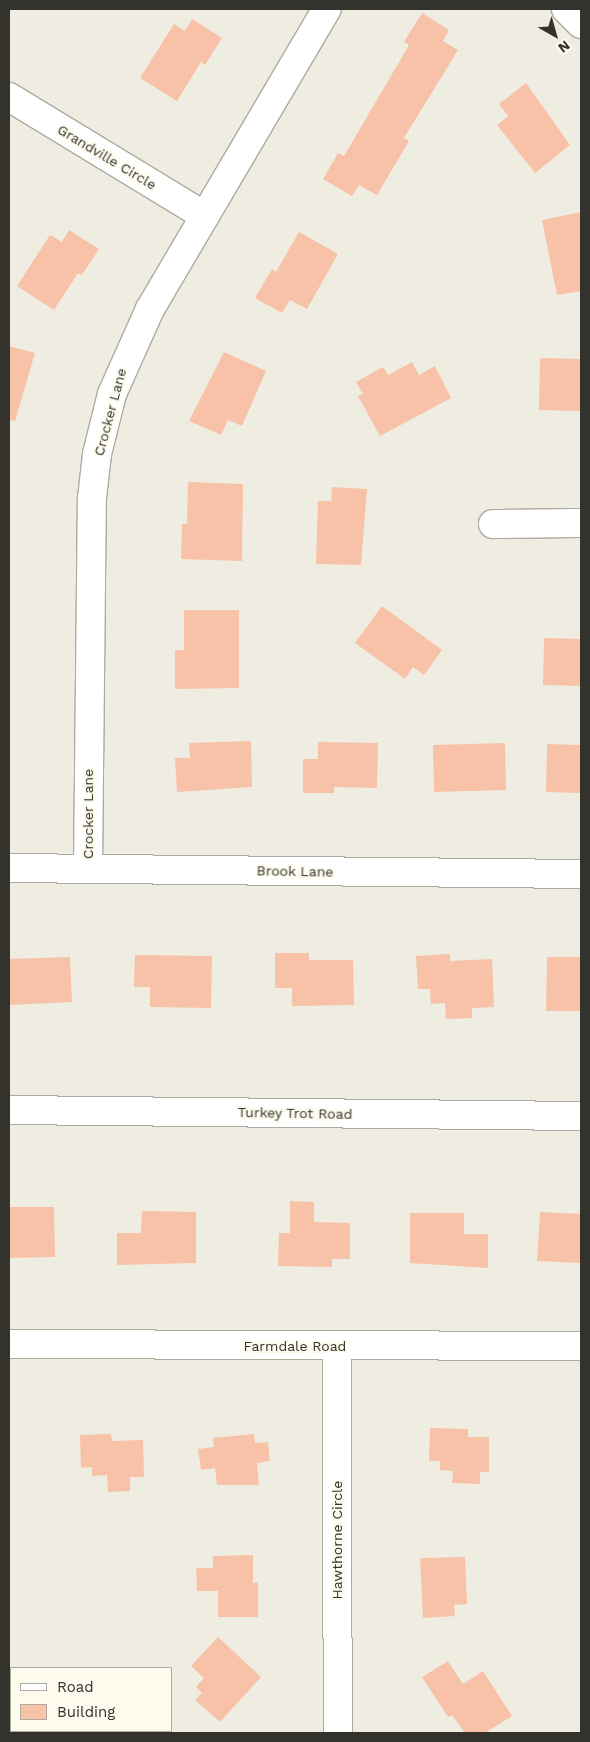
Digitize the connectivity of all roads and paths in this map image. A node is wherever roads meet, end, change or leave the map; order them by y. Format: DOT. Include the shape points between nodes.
graph roads {
  1 [pos="327,9"];
  2 [pos="566,9"];
  3 [pos="581,24"];
  4 [pos="9,97"];
  5 [pos="205,216"];
  6 [pos="581,523"];
  7 [pos="493,524"];
  8 [pos="9,868"];
  9 [pos="88,868"];
  10 [pos="581,874"];
  11 [pos="9,1110"];
  12 [pos="581,1116"];
  13 [pos="9,1344"];
  14 [pos="336,1346"];
  15 [pos="581,1346"];
  16 [pos="338,1733"];
  1 -- 5 [label="street, Crocker Lane"];
  2 -- 3 [label="street"];
  4 -- 5 [label="street, Grandville Circle"];
  5 -- 9 [label="street, Crocker Lane" via="122,364 97,454 92,498 89,596"];
  6 -- 7 [label="street"];
  8 -- 9 [label="street, Brook Lane"];
  9 -- 10 [label="street, Brook Lane"];
  11 -- 12 [label="street, Turkey Trot Road"];
  13 -- 14 [label="street, Farmdale Road"];
  14 -- 15 [label="street, Farmdale Road"];
  14 -- 16 [label="street, Hawthorne Circle"];
}
